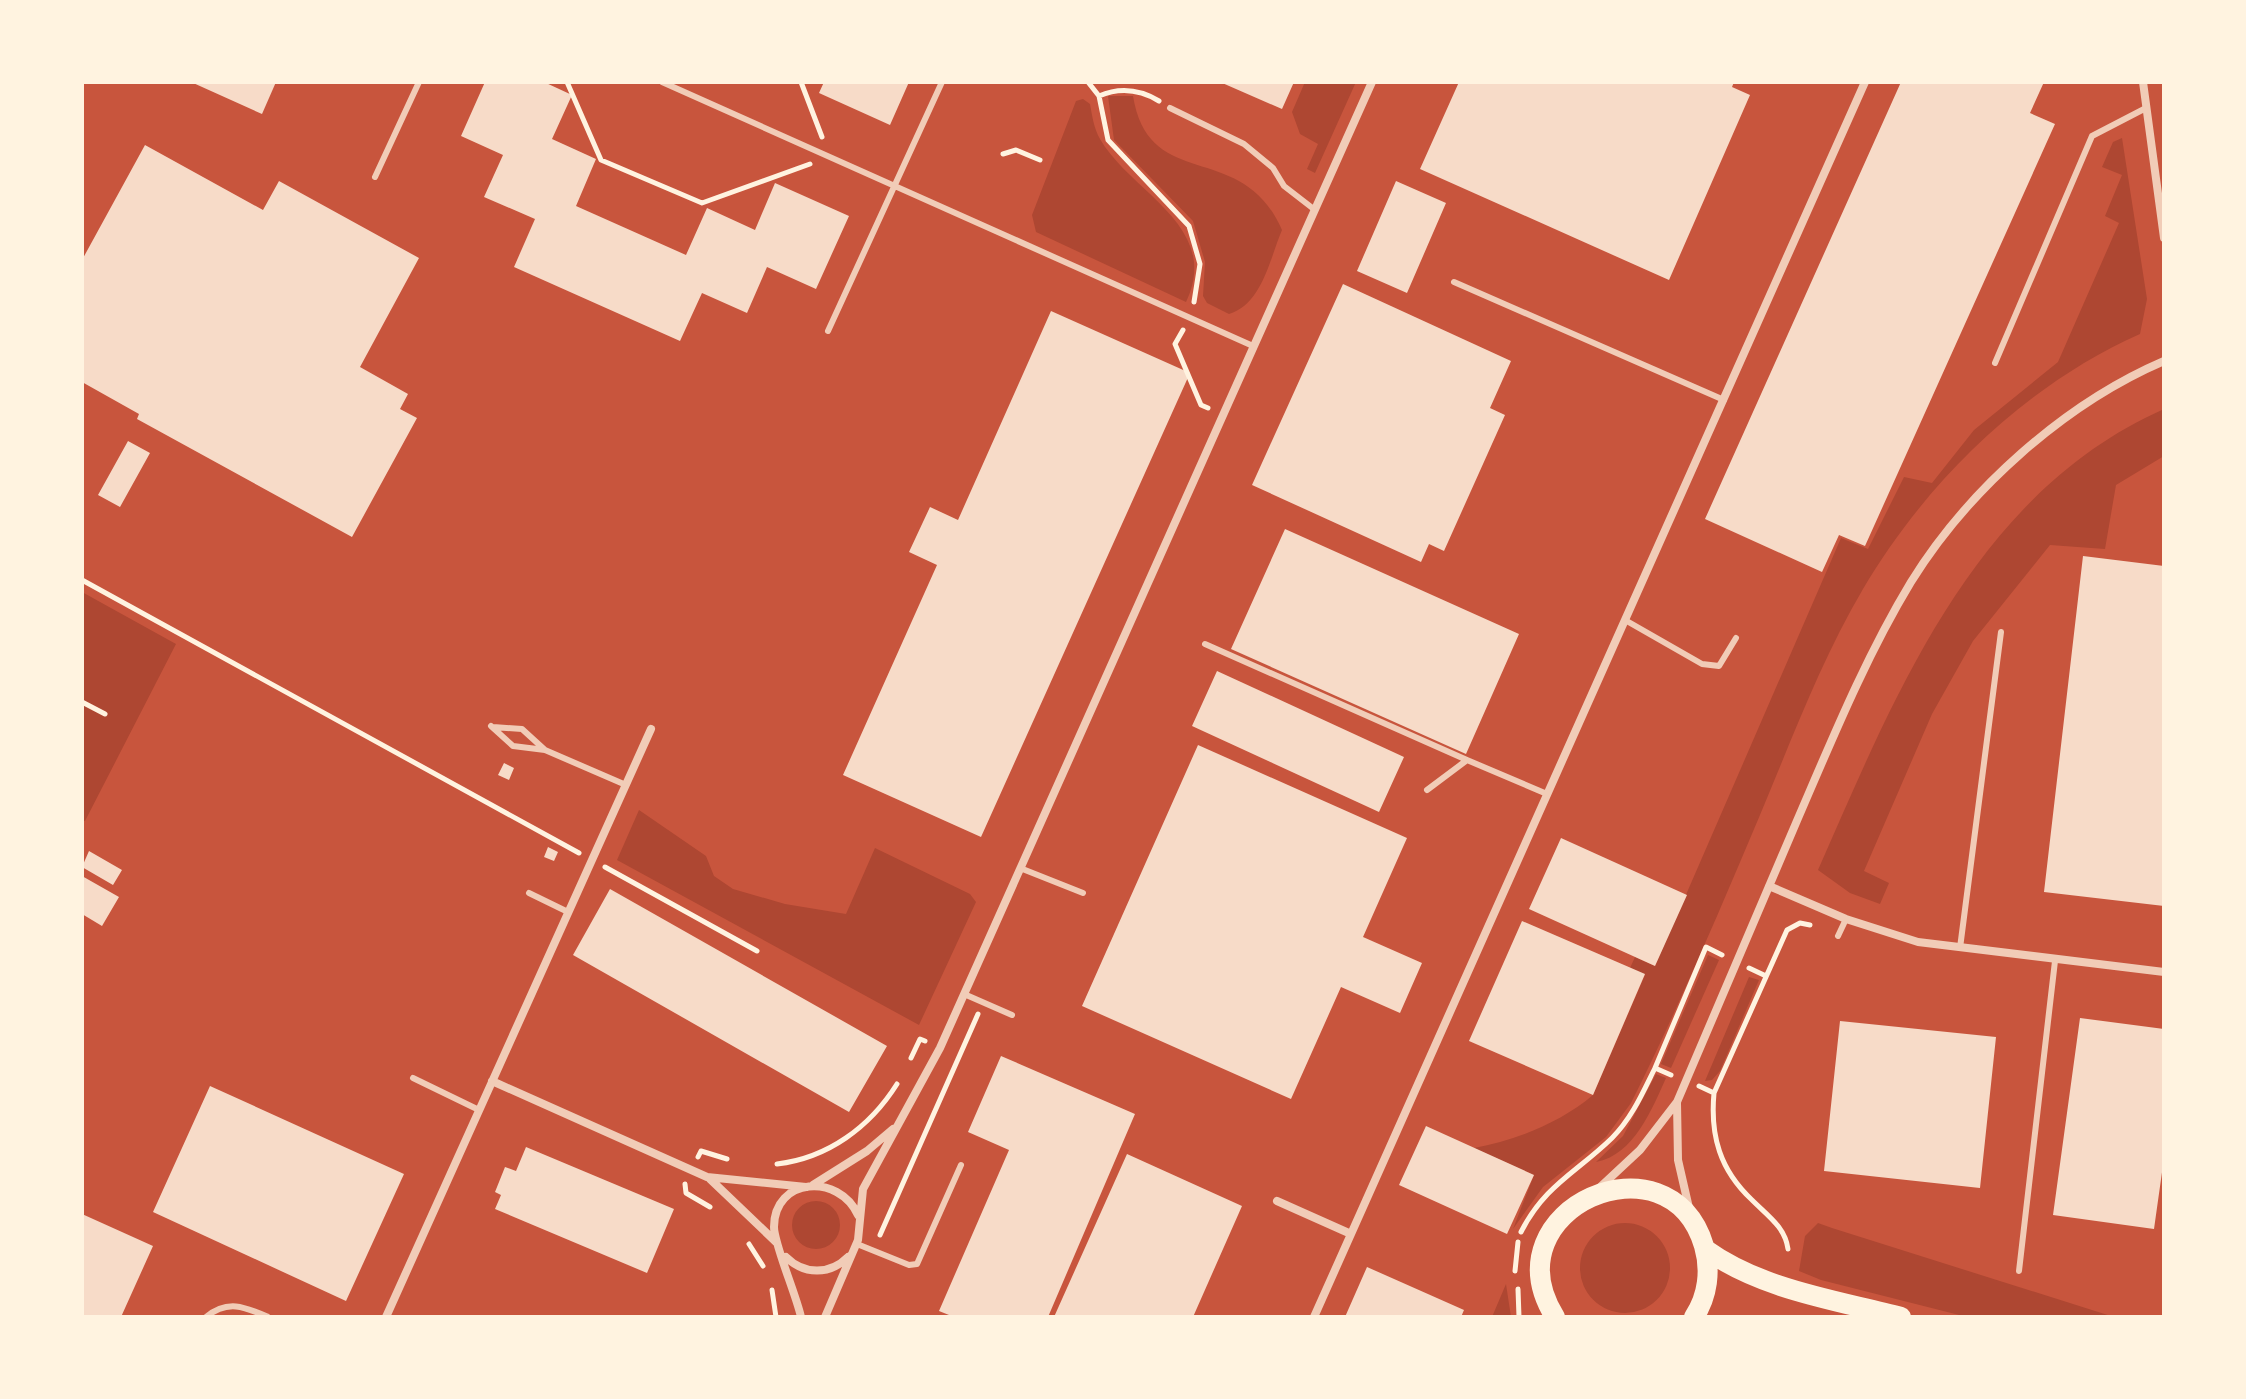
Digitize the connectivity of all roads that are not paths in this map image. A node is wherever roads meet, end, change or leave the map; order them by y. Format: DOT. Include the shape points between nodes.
graph roads {
  1 [pos="419,82"];
  2 [pos="662,82"];
  3 [pos="942,82"];
  4 [pos="1372,82"];
  5 [pos="1865,82"];
  6 [pos="2143,82"];
  7 [pos="1170,108"];
  8 [pos="2146,108"];
  9 [pos="375,177"];
  10 [pos="895,187"];
  11 [pos="1315,210"];
  12 [pos="2164,238"];
  13 [pos="1454,282"];
  14 [pos="828,331"];
  15 [pos="1253,346"];
  16 [pos="2164,361"];
  17 [pos="1995,363"];
  18 [pos="1724,400"];
  19 [pos="1625,620"];
  20 [pos="2001,632"];
  21 [pos="1736,638"];
  22 [pos="1205,644"];
  23 [pos="651,729"];
  24 [pos="545,750"];
  25 [pos="1467,760"];
  26 [pos="626,785"];
  27 [pos="1427,790"];
  28 [pos="1547,794"];
  29 [pos="1020,868"];
  30 [pos="1769,886"];
  31 [pos="529,893"];
  32 [pos="1083,893"];
  33 [pos="568,912"];
  34 [pos="1846,919"];
  35 [pos="1838,936"];
  36 [pos="1960,948"];
  37 [pos="2055,961"];
  38 [pos="2164,972"];
  39 [pos="964,994"];
  40 [pos="1012,1015"];
  41 [pos="413,1078"];
  42 [pos="492,1081"];
  43 [pos="1677,1102"];
  44 [pos="479,1110"];
  45 [pos="900,1123"];
  46 [pos="961,1165"];
  47 [pos="707,1177"];
  48 [pos="809,1186"];
  49 [pos="1590,1196"];
  50 [pos="1277,1201"];
  51 [pos="858,1216"];
  52 [pos="1693,1224"];
  53 [pos="1351,1234"];
  54 [pos="776,1242"];
  55 [pos="857,1244"];
  56 [pos="1705,1249"];
  57 [pos="851,1254"];
  58 [pos="783,1255"];
  59 [pos="2019,1271"];
  60 [pos="1551,1314"];
  61 [pos="206,1317"];
  62 [pos="268,1317"];
  63 [pos="386,1317"];
  64 [pos="801,1317"];
  65 [pos="825,1317"];
  66 [pos="1314,1317"];
  67 [pos="1694,1317"];
  68 [pos="1901,1317"];
  1 -- 9 [label="lane"];
  2 -- 10 [label="lane"];
  3 -- 10 [label="lane"];
  4 -- 11 [label="street"];
  5 -- 18 [label="street"];
  6 -- 8 [label="street"];
  7 -- 11 [label="lane" via="1244,144"];
  8 -- 12 [label="street"];
  8 -- 17 [label="lane" via="2092,136"];
  10 -- 14 [label="lane"];
  10 -- 15 [label="lane"];
  11 -- 15 [label="street"];
  13 -- 18 [label="lane"];
  15 -- 29 [label="street"];
  16 -- 30 [label="street" via="2058,423 2002,473 1942,541 1886,626"];
  18 -- 19 [label="street"];
  19 -- 21 [label="lane" via="1702,664 1719,666"];
  19 -- 28 [label="street"];
  20 -- 36 [label="lane"];
  22 -- 25 [label="lane"];
  23 -- 26 [label="street"];
  24 -- 24 [label="lane" via="513,746 491,726 522,729"];
  24 -- 26 [label="lane"];
  25 -- 27 [label="lane"];
  25 -- 28 [label="lane"];
  26 -- 33 [label="street"];
  28 -- 53 [label="street"];
  29 -- 32 [label="lane"];
  29 -- 39 [label="street"];
  30 -- 34 [label="street"];
  30 -- 43 [label="street"];
  31 -- 33 [label="lane"];
  33 -- 42 [label="street"];
  34 -- 35 [label="lane"];
  34 -- 36 [label="street" via="1884,934"];
  36 -- 37 [label="street"];
  37 -- 38 [label="street"];
  37 -- 59 [label="lane"];
  39 -- 40 [label="lane"];
  39 -- 45 [label="street"];
  41 -- 44 [label="lane"];
  42 -- 44 [label="street"];
  42 -- 47 [label="street"];
  43 -- 49 [label="street" via="1640,1150"];
  43 -- 52 [label="street" via="1678,1160"];
  44 -- 63 [label="street"];
  45 -- 48 [label="street" via="867,1151"];
  45 -- 51 [label="street" via="863,1189"];
  46 -- 55 [label="lane" via="917,1264"];
  47 -- 48 [label="street"];
  47 -- 54 [label="street"];
  48 -- 51 [label="street" via="841,1192"];
  48 -- 54 [label="street" via="786,1198 778,1211"];
  49 -- 52 [label="main road" via="1618,1188 1648,1191 1677,1206"];
  49 -- 60 [label="main road" via="1562,1217 1547,1241 1541,1278"];
  50 -- 53 [label="street"];
  51 -- 55 [label="street"];
  52 -- 56 [label="main road"];
  53 -- 66 [label="street"];
  54 -- 58 [label="street"];
  55 -- 57 [label="street"];
  56 -- 67 [label="main road" via="1706,1290"];
  56 -- 68 [label="main road" via="1769,1282"];
  57 -- 58 [label="street" via="819,1271 799,1268"];
  57 -- 65 [label="street"];
  58 -- 64 [label="street"];
  61 -- 62 [label="lane" via="237,1304"];
}
